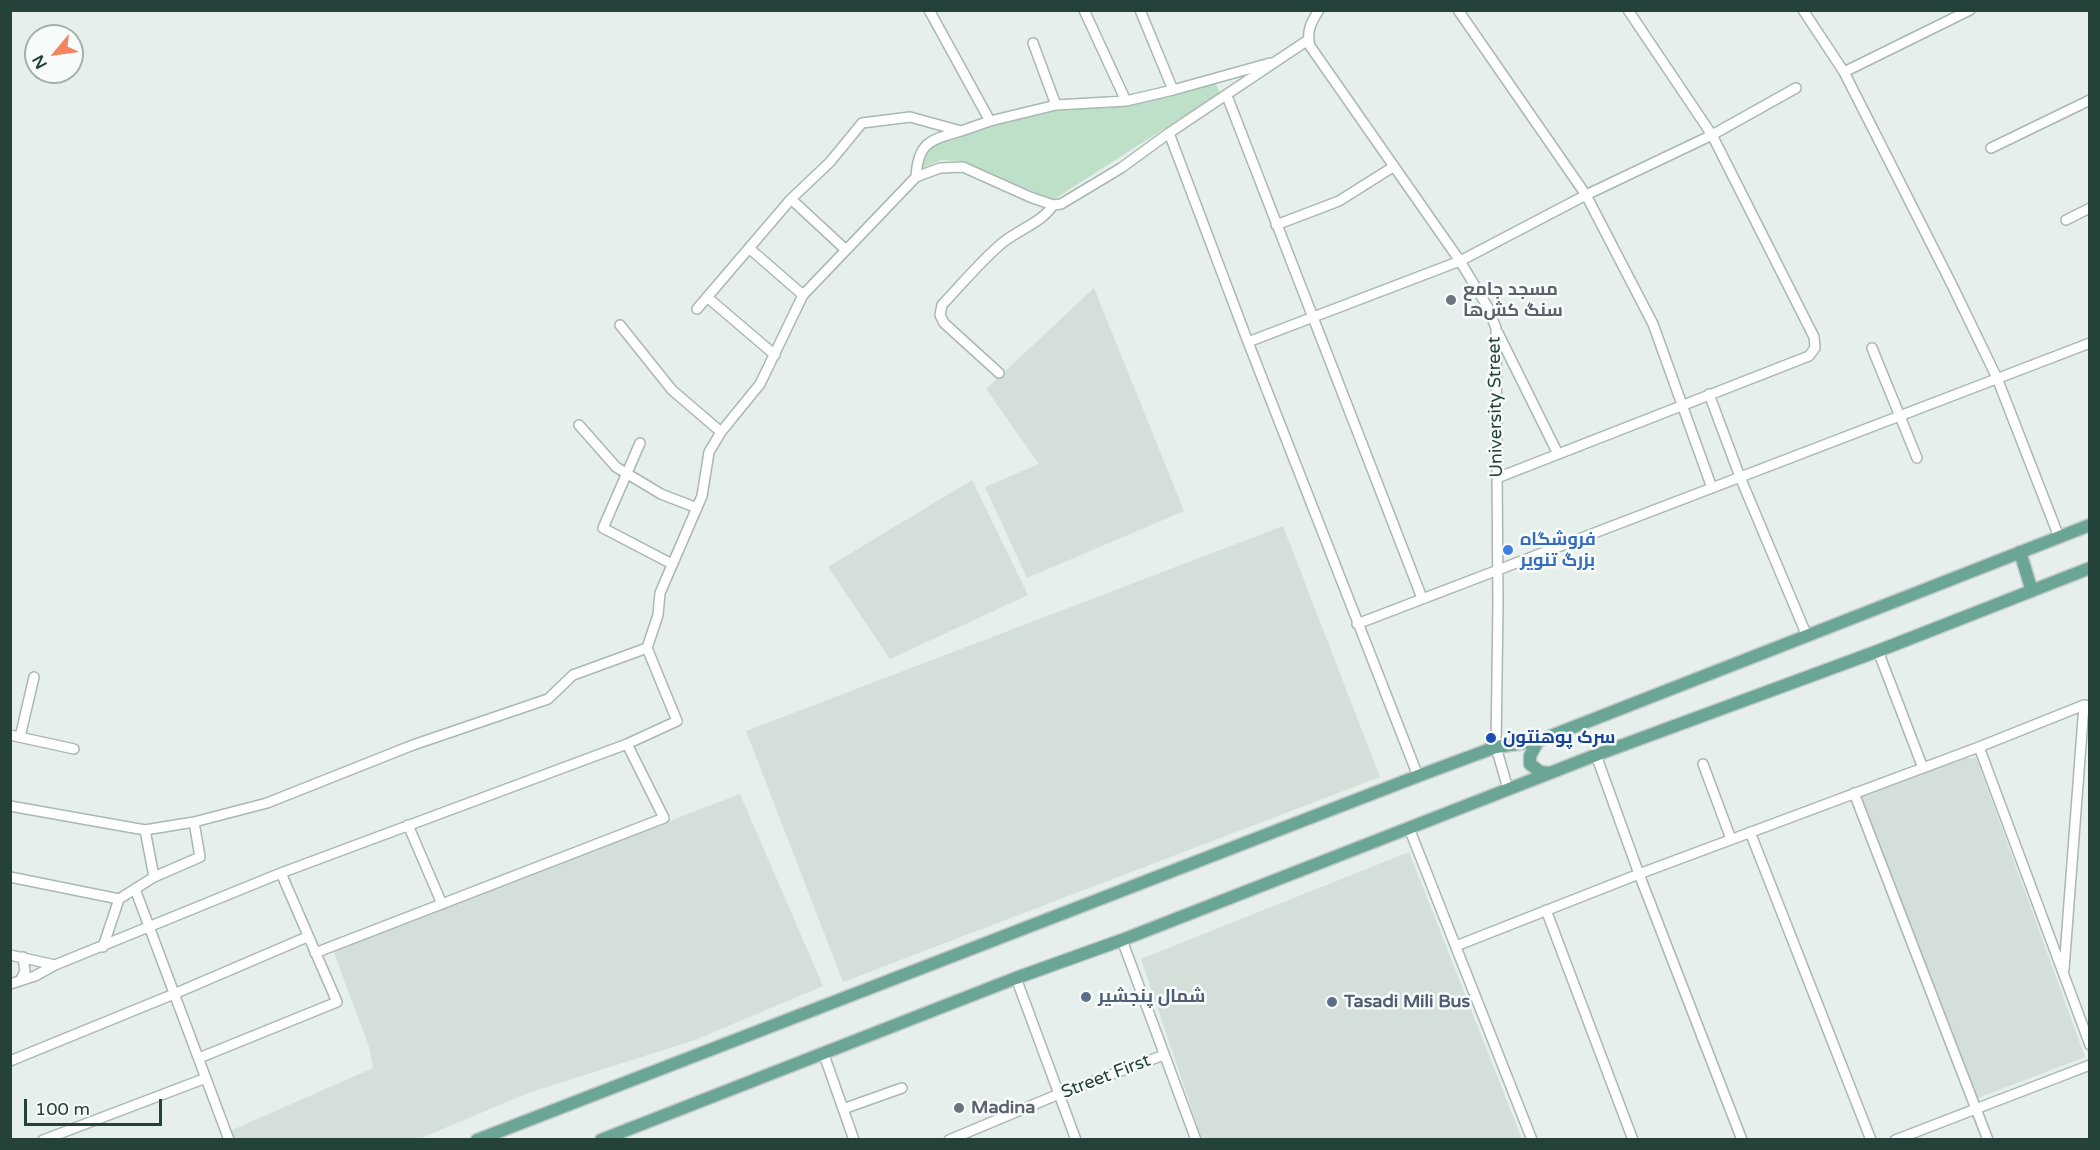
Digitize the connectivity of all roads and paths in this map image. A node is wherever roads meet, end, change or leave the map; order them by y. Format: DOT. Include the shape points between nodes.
graph roads {
  1 [pos="929,10"];
  2 [pos="1084,10"];
  3 [pos="1140,10"];
  4 [pos="1319,10"];
  5 [pos="1458,10"];
  6 [pos="1628,10"];
  7 [pos="1803,10"];
  8 [pos="1970,10"];
  9 [pos="1308,40"];
  10 [pos="1033,43"];
  11 [pos="1278,61"];
  12 [pos="1844,72"];
  13 [pos="1796,88"];
  14 [pos="1173,90"];
  15 [pos="1227,96"];
  16 [pos="2090,100"];
  17 [pos="1126,101"];
  18 [pos="1056,105"];
  19 [pos="990,121"];
  20 [pos="961,131"];
  21 [pos="1169,133"];
  22 [pos="1712,135"];
  23 [pos="1991,148"];
  24 [pos="1393,167"];
  25 [pos="916,177"];
  26 [pos="1586,195"];
  27 [pos="791,199"];
  28 [pos="1053,205"];
  29 [pos="2090,208"];
  30 [pos="2066,220"];
  31 [pos="1276,225"];
  32 [pos="750,249"];
  33 [pos="846,250"];
  34 [pos="1460,261"];
  35 [pos="803,295"];
  36 [pos="707,297"];
  37 [pos="697,309"];
  38 [pos="1314,317"];
  39 [pos="620,326"];
  40 [pos="1496,328"];
  41 [pos="1248,342"];
  42 [pos="2090,343"];
  43 [pos="1872,348"];
  44 [pos="775,355"];
  45 [pos="999,373"];
  46 [pos="1996,378"];
  47 [pos="1709,394"];
  48 [pos="1681,406"];
  49 [pos="1900,416"];
  50 [pos="579,425"];
  51 [pos="721,432"];
  52 [pos="640,443"];
  53 [pos="1558,454"];
  54 [pos="1917,458"];
  55 [pos="627,474"];
  56 [pos="1740,477"];
  57 [pos="1497,478"];
  58 [pos="1712,488"];
  59 [pos="697,508"];
  60 [pos="2090,525"];
  61 [pos="2059,537"];
  62 [pos="2020,552"];
  63 [pos="672,564"];
  64 [pos="2090,568"];
  65 [pos="1496,570"];
  66 [pos="2032,591"];
  67 [pos="1422,598"];
  68 [pos="1357,624"];
  69 [pos="1807,636"];
  70 [pos="647,648"];
  71 [pos="1878,651"];
  72 [pos="34,677"];
  73 [pos="2087,705"];
  74 [pos="15,736"];
  75 [pos="1538,741"];
  76 [pos="627,744"];
  77 [pos="1496,747"];
  78 [pos="1979,747"];
  79 [pos="74,749"];
  80 [pos="1596,755"];
  81 [pos="1703,764"];
  82 [pos="1923,768"];
  83 [pos="1550,773"];
  84 [pos="1418,777"];
  85 [pos="1508,789"];
  86 [pos="1854,793"];
  87 [pos="10,806"];
  88 [pos="194,822"];
  89 [pos="408,825"];
  90 [pos="1409,828"];
  91 [pos="145,830"];
  92 [pos="1750,832"];
  93 [pos="1731,839"];
  94 [pos="281,873"];
  95 [pos="1639,874"];
  96 [pos="10,877"];
  97 [pos="154,877"];
  98 [pos="135,889"];
  99 [pos="119,898"];
  100 [pos="442,904"];
  101 [pos="1546,910"];
  102 [pos="150,926"];
  103 [pos="307,937"];
  104 [pos="1122,940"];
  105 [pos="103,946"];
  106 [pos="1456,946"];
  107 [pos="315,953"];
  108 [pos="10,955"];
  109 [pos="23,957"];
  110 [pos="55,965"];
  111 [pos="2064,972"];
  112 [pos="1016,978"];
  113 [pos="15,982"];
  114 [pos="174,994"];
  115 [pos="2090,1045"];
  116 [pos="823,1052"];
  117 [pos="1164,1055"];
  118 [pos="199,1058"];
  119 [pos="10,1061"];
  120 [pos="2090,1065"];
  121 [pos="207,1078"];
  122 [pos="902,1088"];
  123 [pos="1059,1094"];
  124 [pos="1975,1108"];
  125 [pos="843,1109"];
  126 [pos="975,1135"];
  127 [pos="622,1136"];
  128 [pos="43,1140"];
  129 [pos="228,1140"];
  130 [pos="477,1140"];
  131 [pos="601,1140"];
  132 [pos="854,1140"];
  133 [pos="949,1140"];
  134 [pos="1076,1140"];
  135 [pos="1196,1140"];
  136 [pos="1532,1140"];
  137 [pos="1633,1140"];
  138 [pos="1742,1140"];
  139 [pos="1871,1140"];
  140 [pos="1895,1140"];
  141 [pos="1988,1140"];
  1 -- 19 [label="street"];
  2 -- 17 [label="street"];
  3 -- 14 [label="street"];
  4 -- 9 [label="street" via="1307,33"];
  5 -- 26 [label="street"];
  6 -- 22 [label="street"];
  7 -- 12 [label="street"];
  8 -- 12 [label="street"];
  9 -- 11 [label="street"];
  9 -- 24 [label="street, University Street"];
  10 -- 18 [label="street"];
  11 -- 14 [label="street"];
  11 -- 15 [label="street"];
  12 -- 46 [label="street"];
  13 -- 22 [label="street"];
  14 -- 17 [label="street"];
  15 -- 21 [label="street"];
  15 -- 31 [label="street"];
  16 -- 23 [label="street"];
  17 -- 18 [label="street"];
  18 -- 19 [label="street"];
  19 -- 20 [label="street"];
  20 -- 25 [label="street" via="934,139 923,147"];
  20 -- 27 [label="street" via="910,117 862,123 830,162"];
  21 -- 28 [label="street" via="1121,168"];
  21 -- 41 [label="street"];
  22 -- 26 [label="street"];
  22 -- 47 [label="street" via="1814,337 1815,348 1809,356"];
  24 -- 31 [label="street" via="1339,201"];
  24 -- 34 [label="street, University Street"];
  25 -- 28 [label="street" via="940,168 963,167"];
  25 -- 33 [label="street"];
  26 -- 34 [label="street"];
  26 -- 48 [label="street" via="1653,324"];
  27 -- 32 [label="street"];
  27 -- 33 [label="street"];
  28 -- 45 [label="street" via="1047,214 1000,245 942,305 940,315 944,323"];
  29 -- 30 [label="street"];
  31 -- 38 [label="street"];
  32 -- 35 [label="street"];
  32 -- 36 [label="street"];
  33 -- 35 [label="street"];
  34 -- 38 [label="street"];
  34 -- 40 [label="street, University Street"];
  35 -- 44 [label="street"];
  36 -- 37 [label="street"];
  36 -- 44 [label="street"];
  38 -- 41 [label="street"];
  38 -- 67 [label="street"];
  39 -- 51 [label="street" via="672,390"];
  40 -- 53 [label="street"];
  40 -- 57 [label="street, University Street"];
  41 -- 68 [label="street"];
  42 -- 46 [label="street"];
  43 -- 49 [label="street"];
  44 -- 51 [label="street" via="760,384"];
  46 -- 49 [label="street"];
  46 -- 61 [label="street"];
  47 -- 48 [label="street"];
  47 -- 56 [label="street"];
  48 -- 53 [label="street"];
  48 -- 58 [label="street"];
  49 -- 54 [label="street"];
  49 -- 56 [label="street"];
  50 -- 55 [label="street"];
  51 -- 59 [label="street" via="709,452"];
  52 -- 55 [label="street"];
  53 -- 57 [label="street"];
  55 -- 59 [label="street" via="661,495"];
  55 -- 63 [label="street" via="603,528"];
  56 -- 58 [label="street"];
  56 -- 69 [label="street"];
  57 -- 65 [label="street, University Street"];
  58 -- 65 [label="street"];
  59 -- 63 [label="street"];
  60 -- 61 [label="main road"];
  61 -- 62 [label="main road"];
  62 -- 66 [label="main road"];
  62 -- 69 [label="main road"];
  63 -- 70 [label="street" via="660,593 658,615"];
  64 -- 66 [label="main road"];
  65 -- 67 [label="street"];
  65 -- 77 [label="street, University Street"];
  66 -- 71 [label="main road"];
  67 -- 68 [label="street"];
  68 -- 84 [label="street"];
  69 -- 75 [label="main road"];
  70 -- 76 [label="street" via="677,721"];
  70 -- 88 [label="street" via="573,675 548,699 413,745 267,803"];
  71 -- 80 [label="main road"];
  71 -- 82 [label="street"];
  72 -- 74 [label="street"];
  73 -- 78 [label="street"];
  73 -- 111 [label="street"];
  74 -- 79 [label="street"];
  75 -- 77 [label="main road"];
  75 -- 83 [label="main road" via="1530,764 1540,772"];
  76 -- 89 [label="street"];
  76 -- 100 [label="street" via="664,818"];
  77 -- 84 [label="main road"];
  77 -- 85 [label="street, University Street"];
  78 -- 82 [label="street"];
  78 -- 111 [label="street"];
  80 -- 83 [label="main road"];
  80 -- 95 [label="street"];
  81 -- 93 [label="street"];
  82 -- 86 [label="street"];
  83 -- 85 [label="main road"];
  84 -- 130 [label="main road"];
  85 -- 90 [label="main road"];
  86 -- 92 [label="street"];
  86 -- 124 [label="street"];
  87 -- 91 [label="street"];
  88 -- 91 [label="street"];
  88 -- 97 [label="street" via="200,857"];
  89 -- 94 [label="street"];
  89 -- 100 [label="street"];
  90 -- 104 [label="main road"];
  90 -- 106 [label="street"];
  91 -- 97 [label="street"];
  92 -- 93 [label="street"];
  92 -- 139 [label="street"];
  93 -- 95 [label="street"];
  94 -- 102 [label="street"];
  94 -- 103 [label="street"];
  95 -- 101 [label="street"];
  95 -- 138 [label="street"];
  96 -- 99 [label="street"];
  97 -- 98 [label="street"];
  98 -- 99 [label="street"];
  98 -- 102 [label="street"];
  99 -- 105 [label="street"];
  100 -- 107 [label="street"];
  101 -- 106 [label="street"];
  101 -- 137 [label="street"];
  102 -- 105 [label="street"];
  102 -- 114 [label="street"];
  103 -- 107 [label="street"];
  103 -- 114 [label="street"];
  104 -- 112 [label="main road"];
  104 -- 117 [label="street"];
  105 -- 110 [label="street"];
  106 -- 136 [label="street"];
  107 -- 118 [label="street" via="338,1002"];
  108 -- 109 [label="street"];
  109 -- 110 [label="street"];
  109 -- 113 [label="street" via="25,971"];
  110 -- 113 [label="street"];
  111 -- 115 [label="street"];
  112 -- 116 [label="main road"];
  112 -- 123 [label="street"];
  114 -- 118 [label="street"];
  114 -- 119 [label="street"];
  116 -- 125 [label="street"];
  116 -- 127 [label="main road"];
  117 -- 123 [label="street, Street First"];
  117 -- 135 [label="street"];
  118 -- 121 [label="street"];
  120 -- 124 [label="street"];
  121 -- 128 [label="street"];
  121 -- 129 [label="street"];
  122 -- 125 [label="street"];
  123 -- 126 [label="street, Street First"];
  123 -- 134 [label="street"];
  124 -- 140 [label="street"];
  124 -- 141 [label="street"];
  125 -- 132 [label="street"];
  126 -- 133 [label="street, Street First"];
  127 -- 131 [label="main road"];
}
